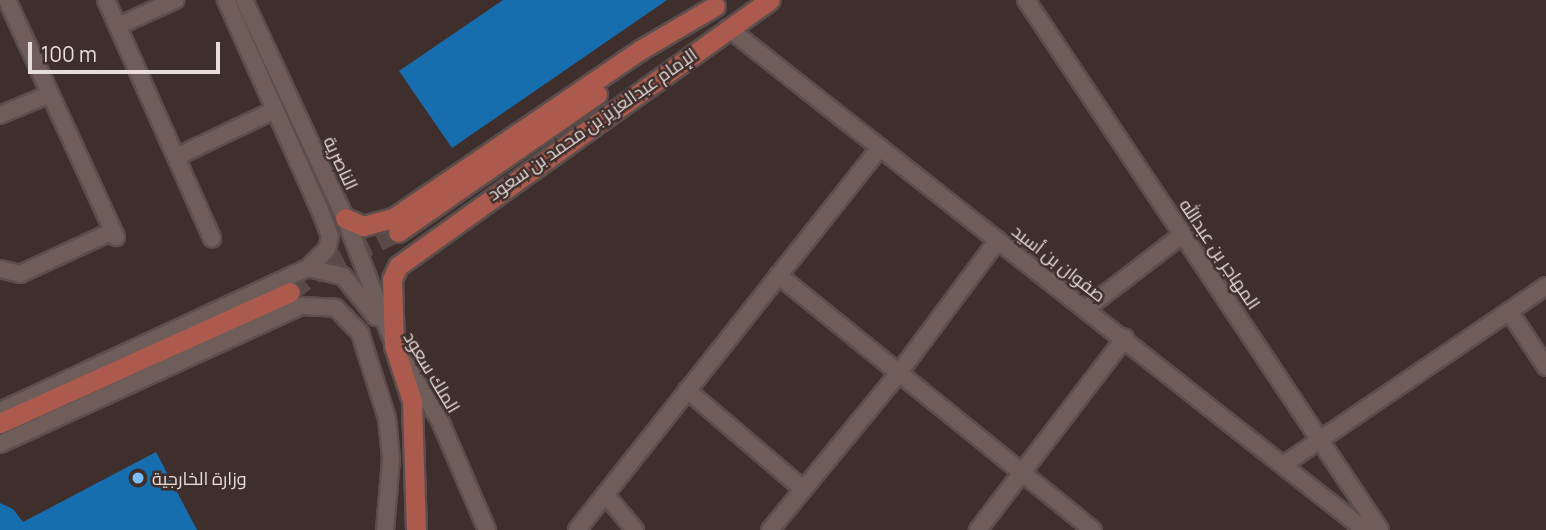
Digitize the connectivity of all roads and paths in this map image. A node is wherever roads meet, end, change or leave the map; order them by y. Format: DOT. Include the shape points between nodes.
graph roads {
  1 [pos="7,0"];
  2 [pos="106,0"];
  3 [pos="175,0"];
  4 [pos="226,0"];
  5 [pos="244,0"];
  6 [pos="769,0"];
  7 [pos="1026,0"];
  8 [pos="720,3"];
  9 [pos="118,26"];
  10 [pos="728,28"];
  11 [pos="50,94"];
  12 [pos="275,110"];
  13 [pos="0,115"];
  14 [pos="880,148"];
  15 [pos="176,157"];
  16 [pos="345,218"];
  17 [pos="398,232"];
  18 [pos="1183,234"];
  19 [pos="212,237"];
  20 [pos="998,240"];
  21 [pos="308,268"];
  22 [pos="0,269"];
  23 [pos="778,275"];
  24 [pos="1546,286"];
  25 [pos="290,292"];
  26 [pos="1087,308"];
  27 [pos="1509,311"];
  28 [pos="1125,338"];
  29 [pos="394,346"];
  30 [pos="1546,367"];
  31 [pos="898,374"];
  32 [pos="687,390"];
  33 [pos="0,411"];
  34 [pos="0,423"];
  35 [pos="1320,439"];
  36 [pos="0,444"];
  37 [pos="1286,463"];
  38 [pos="1024,474"];
  39 [pos="803,489"];
  40 [pos="605,494"];
  41 [pos="385,530"];
  42 [pos="416,530"];
  43 [pos="487,530"];
  44 [pos="577,530"];
  45 [pos="635,530"];
  46 [pos="770,530"];
  47 [pos="978,530"];
  48 [pos="1093,530"];
  49 [pos="1365,530"];
  50 [pos="1380,530"];
  1 -- 11 [label="street"];
  2 -- 9 [label="street"];
  3 -- 9 [label="street"];
  4 -- 12 [label="street"];
  5 -- 16 [label="street, الناصرية"];
  6 -- 10 [label="main road, الإمام عبدالعزيز بن محمد بن سعود"];
  7 -- 18 [label="street, المهاجر بن عبدالله"];
  8 -- 16 [label="main road" via="640,50 393,218 363,226"];
  8 -- 17 [label="main road, الإمام عبدالعزيز بن محمد بن سعود"];
  9 -- 15 [label="street"];
  10 -- 14 [label="street, صفوان بن أسيد"];
  10 -- 29 [label="main road, الإمام عبدالعزيز بن محمد بن سعود" via="416,248 392,279"];
  11 -- 13 [label="street"];
  11 -- 22 [label="street" via="115,234 20,274"];
  12 -- 15 [label="street"];
  12 -- 21 [label="street" via="330,236 327,249"];
  14 -- 20 [label="street, صفوان بن أسيد"];
  14 -- 23 [label="street"];
  15 -- 19 [label="street"];
  16 -- 29 [label="street, الناصرية"];
  18 -- 26 [label="street"];
  18 -- 35 [label="street, المهاجر بن عبدالله"];
  20 -- 26 [label="street, صفوان بن أسيد"];
  20 -- 31 [label="street"];
  21 -- 29 [label="street, الملك سعود" via="343,276"];
  21 -- 33 [label="street"];
  23 -- 31 [label="street"];
  23 -- 32 [label="street"];
  24 -- 27 [label="street"];
  25 -- 34 [label="main road"];
  26 -- 28 [label="street, صفوان بن أسيد"];
  27 -- 30 [label="street"];
  27 -- 35 [label="street"];
  28 -- 37 [label="street, صفوان بن أسيد"];
  28 -- 38 [label="street"];
  29 -- 42 [label="main road, الإمام عبدالعزيز بن محمد بن سعود" via="412,401"];
  29 -- 43 [label="street, الملك سعود" via="441,423"];
  31 -- 38 [label="street"];
  31 -- 39 [label="street"];
  32 -- 39 [label="street"];
  32 -- 40 [label="street"];
  35 -- 37 [label="street"];
  35 -- 50 [label="street, المهاجر بن عبدالله"];
  36 -- 41 [label="street" via="302,306 336,308 360,332 387,418 391,459"];
  37 -- 49 [label="street, صفوان بن أسيد"];
  38 -- 47 [label="street"];
  38 -- 48 [label="street"];
  39 -- 46 [label="street"];
  40 -- 44 [label="street"];
  40 -- 45 [label="street"];
}
